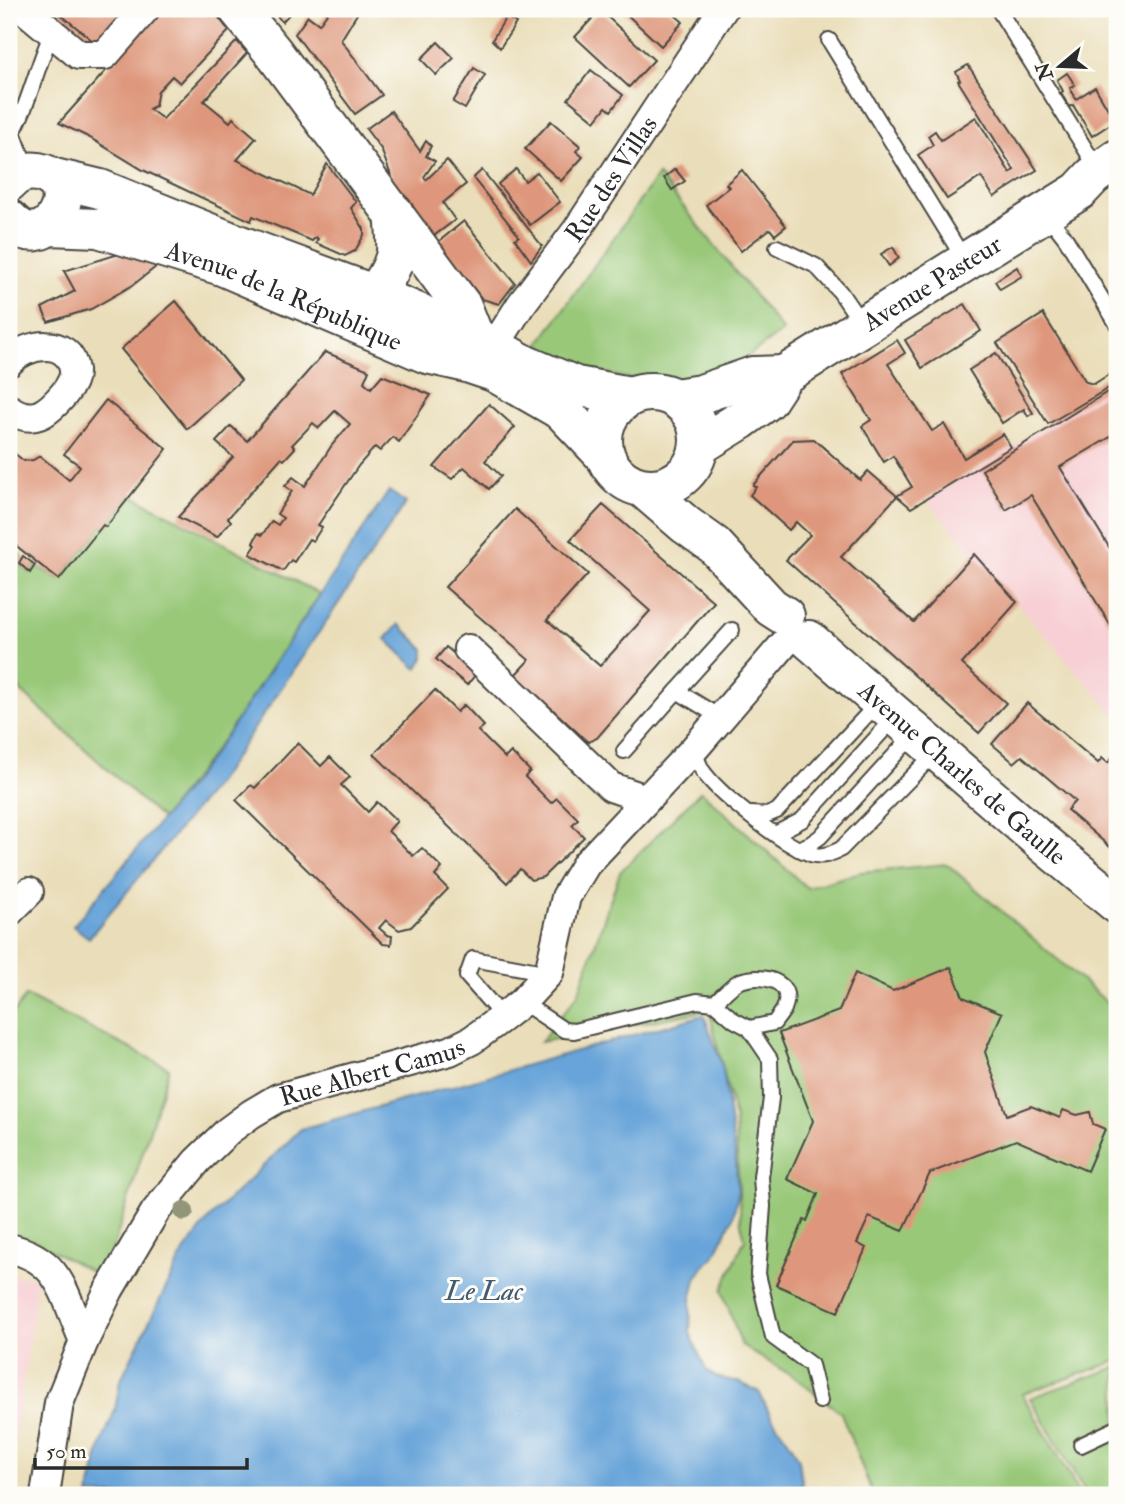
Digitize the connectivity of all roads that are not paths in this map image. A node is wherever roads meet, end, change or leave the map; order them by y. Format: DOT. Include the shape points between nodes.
graph roads {
  1 [pos="24,9"];
  2 [pos="145,9"];
  3 [pos="238,9"];
  4 [pos="723,9"];
  5 [pos="998,9"];
  6 [pos="52,33"];
  7 [pos="829,40"];
  8 [pos="19,163"];
  9 [pos="1103,177"];
  10 [pos="1045,211"];
  11 [pos="394,213"];
  12 [pos="23,230"];
  13 [pos="160,247"];
  14 [pos="777,247"];
  15 [pos="965,260"];
  16 [pos="373,294"];
  17 [pos="862,324"];
  18 [pos="1117,324"];
  19 [pos="484,341"];
  20 [pos="9,362"];
  21 [pos="784,374"];
  22 [pos="630,396"];
  23 [pos="675,398"];
  24 [pos="9,410"];
  25 [pos="604,455"];
  26 [pos="695,457"];
  27 [pos="643,488"];
  28 [pos="714,545"];
  29 [pos="732,630"];
  30 [pos="793,633"];
  31 [pos="468,649"];
  32 [pos="677,691"];
  33 [pos="721,718"];
  34 [pos="907,725"];
  35 [pos="694,749"];
  36 [pos="624,751"];
  37 [pos="646,799"];
  38 [pos="750,814"];
  39 [pos="775,834"];
  40 [pos="798,849"];
  41 [pos="29,892"];
  42 [pos="1117,904"];
  43 [pos="9,912"];
  44 [pos="550,973"];
  45 [pos="714,1003"];
  46 [pos="513,1010"];
  47 [pos="749,1028"];
  48 [pos="9,1248"];
  49 [pos="83,1341"];
  50 [pos="820,1401"];
  51 [pos="1117,1428"];
  52 [pos="1081,1445"];
  53 [pos="46,1495"];
  1 -- 6 [label="street"];
  2 -- 6 [label="street" via="105,55 79,55"];
  3 -- 11 [label="main road"];
  4 -- 19 [label="street, Rue des Villas" via="577,230 520,306"];
  5 -- 9 [label="lane"];
  6 -- 8 [label="lane" via="31,91"];
  7 -- 15 [label="lane"];
  8 -- 12 [label="main road" via="60,190 62,206 55,220"];
  8 -- 16 [label="main road, Avenue de la République" via="100,189"];
  9 -- 10 [label="main road, Avenue Pasteur"];
  10 -- 15 [label="main road, Avenue Pasteur"];
  10 -- 18 [label="lane"];
  11 -- 16 [label="main road" via="396,253 391,270"];
  11 -- 19 [label="main road"];
  12 -- 13 [label="main road, Avenue de la République" via="98,228"];
  13 -- 16 [label="main road" via="224,255 352,303"];
  13 -- 25 [label="main road, Avenue de la République" via="222,266 427,354 467,363 514,382 562,411"];
  14 -- 17 [label="lane" via="816,265"];
  15 -- 17 [label="main road, Avenue Pasteur"];
  16 -- 19 [label="main road, Avenue de la République"];
  17 -- 21 [label="main road, Avenue Pasteur"];
  19 -- 22 [label="main road" via="576,386"];
  20 -- 24 [label="street" via="37,345 53,345 69,357 74,372 69,389 49,412 20,417"];
  21 -- 23 [label="main road, Avenue Pasteur" via="753,376"];
  21 -- 26 [label="main road, Avenue Pasteur" via="767,401"];
  22 -- 23 [label="main road" via="653,391"];
  22 -- 25 [label="main road" via="615,406 606,420"];
  23 -- 26 [label="main road" via="689,410 697,427"];
  25 -- 27 [label="main road" via="619,477"];
  26 -- 27 [label="main road" via="681,478 670,485"];
  26 -- 28 [label="main road, Avenue Charles de Gaulle"];
  27 -- 28 [label="main road, Avenue Charles de Gaulle"];
  28 -- 30 [label="main road, Avenue Charles de Gaulle"];
  29 -- 32 [label="lane"];
  30 -- 33 [label="street"];
  30 -- 34 [label="main road, Avenue Charles de Gaulle"];
  31 -- 37 [label="street" via="611,787"];
  32 -- 33 [label="lane"];
  32 -- 36 [label="lane"];
  33 -- 35 [label="street"];
  34 -- 38 [label="lane" via="777,811 767,816"];
  34 -- 39 [label="lane" via="802,820"];
  34 -- 40 [label="lane" via="820,837"];
  34 -- 40 [label="lane" via="841,849 817,856"];
  34 -- 42 [label="main road, Avenue Charles de Gaulle"];
  35 -- 37 [label="street"];
  35 -- 38 [label="lane" via="702,772"];
  37 -- 44 [label="street" via="586,864 566,897"];
  38 -- 39 [label="lane"];
  39 -- 40 [label="lane"];
  41 -- 43 [label="street"];
  44 -- 46 [label="street, Rue Albert Camus"];
  44 -- 46 [label="lane" via="473,959 467,976"];
  45 -- 46 [label="lane" via="697,1001 574,1031"];
  45 -- 47 [label="lane"];
  45 -- 47 [label="lane" via="739,981 776,980 785,990 785,1007 774,1023"];
  46 -- 49 [label="street, Rue Albert Camus" via="450,1051 278,1098 228,1131 155,1212"];
  47 -- 50 [label="lane" via="770,1059 758,1275 773,1337 811,1365"];
  48 -- 49 [label="street" via="39,1259 61,1282"];
  49 -- 53 [label="street, Rue Albert Camus" via="59,1404"];
  51 -- 52 [label="lane"];
}
